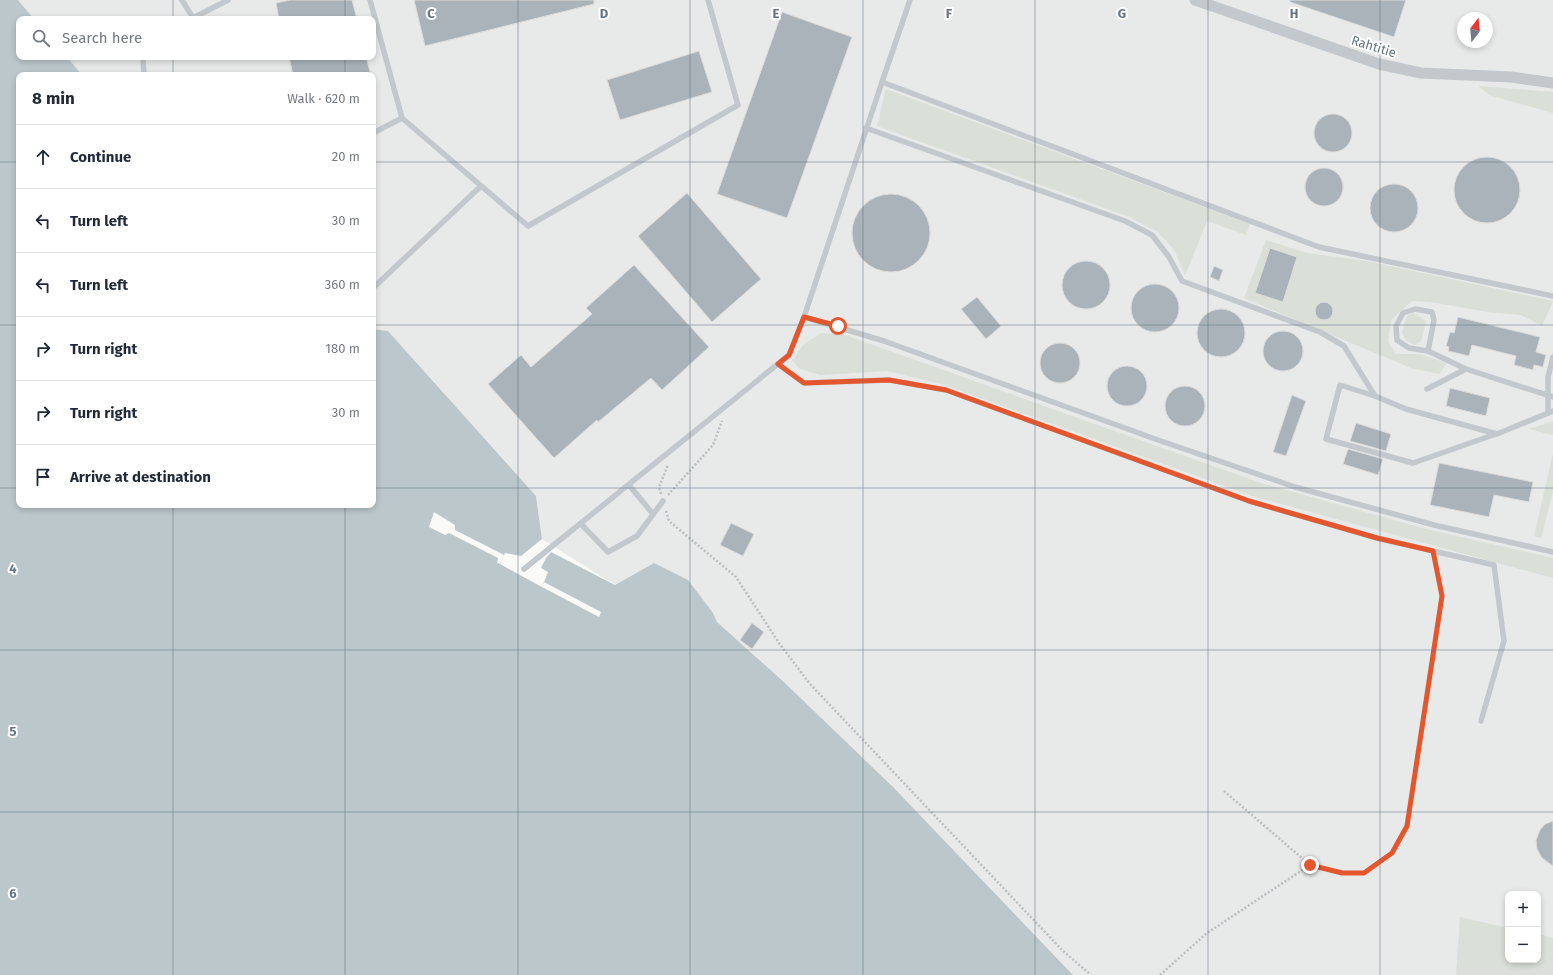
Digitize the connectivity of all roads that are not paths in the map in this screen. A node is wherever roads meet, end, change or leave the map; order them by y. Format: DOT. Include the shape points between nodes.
graph roads {
  1 [pos="182,0"];
  2 [pos="228,0"];
  3 [pos="370,0"];
  4 [pos="708,0"];
  5 [pos="910,0"];
  6 [pos="1195,0"];
  7 [pos="191,16"];
  8 [pos="196,16"];
  9 [pos="374,16"];
  10 [pos="376,22"];
  11 [pos="143,60"];
  12 [pos="144,72"];
  13 [pos="882,82"];
  14 [pos="1553,83"];
  15 [pos="402,118"];
  16 [pos="866,128"];
  17 [pos="376,131"];
  18 [pos="481,186"];
  19 [pos="376,285"];
  20 [pos="1553,296"];
  21 [pos="804,317"];
  22 [pos="1428,351"];
  23 [pos="1553,357"];
  24 [pos="778,364"];
  25 [pos="1466,370"];
  26 [pos="1427,389"];
  27 [pos="1375,396"];
  28 [pos="1551,396"];
  29 [pos="1551,412"];
  30 [pos="1497,434"];
  31 [pos="629,485"];
  32 [pos="663,501"];
  33 [pos="653,514"];
  34 [pos="581,524"];
  35 [pos="1553,552"];
  36 [pos="524,569"];
  37 [pos="1481,721"];
  1 -- 7 [label="lane"];
  2 -- 8 [label="lane"];
  3 -- 9 [label="lane"];
  4 -- 18 [label="lane" via="738,105 528,226"];
  5 -- 13 [label="lane"];
  6 -- 14 [label="street, Rahtitie" via="1379,64 1421,73 1512,77"];
  10 -- 15 [label="lane"];
  11 -- 12 [label="lane"];
  13 -- 16 [label="lane"];
  13 -- 20 [label="lane" via="1319,247"];
  15 -- 17 [label="lane"];
  15 -- 18 [label="lane"];
  16 -- 21 [label="lane"];
  16 -- 27 [label="lane" via="1125,221 1152,235 1169,257 1182,281 1320,332 1344,346"];
  18 -- 19 [label="lane"];
  21 -- 24 [label="lane" via="789,355"];
  21 -- 35 [label="lane" via="884,341 1296,487 1434,525"];
  22 -- 22 [label="lane" via="1409,348 1397,340 1396,326 1403,313 1415,309 1432,312 1434,320"];
  22 -- 25 [label="lane"];
  23 -- 28 [label="lane" via="1548,377"];
  24 -- 31 [label="lane"];
  24 -- 37 [label="lane" via="804,383 889,380 946,390 1249,501 1377,538 1494,565 1504,641"];
  25 -- 26 [label="lane"];
  25 -- 28 [label="lane"];
  27 -- 30 [label="lane" via="1406,409"];
  27 -- 30 [label="lane" via="1340,385 1326,439 1413,463"];
  28 -- 29 [label="lane"];
  29 -- 30 [label="lane"];
  31 -- 33 [label="lane"];
  31 -- 34 [label="lane"];
  32 -- 33 [label="lane"];
  33 -- 34 [label="lane" via="637,536 608,552"];
  34 -- 36 [label="lane"];
}
